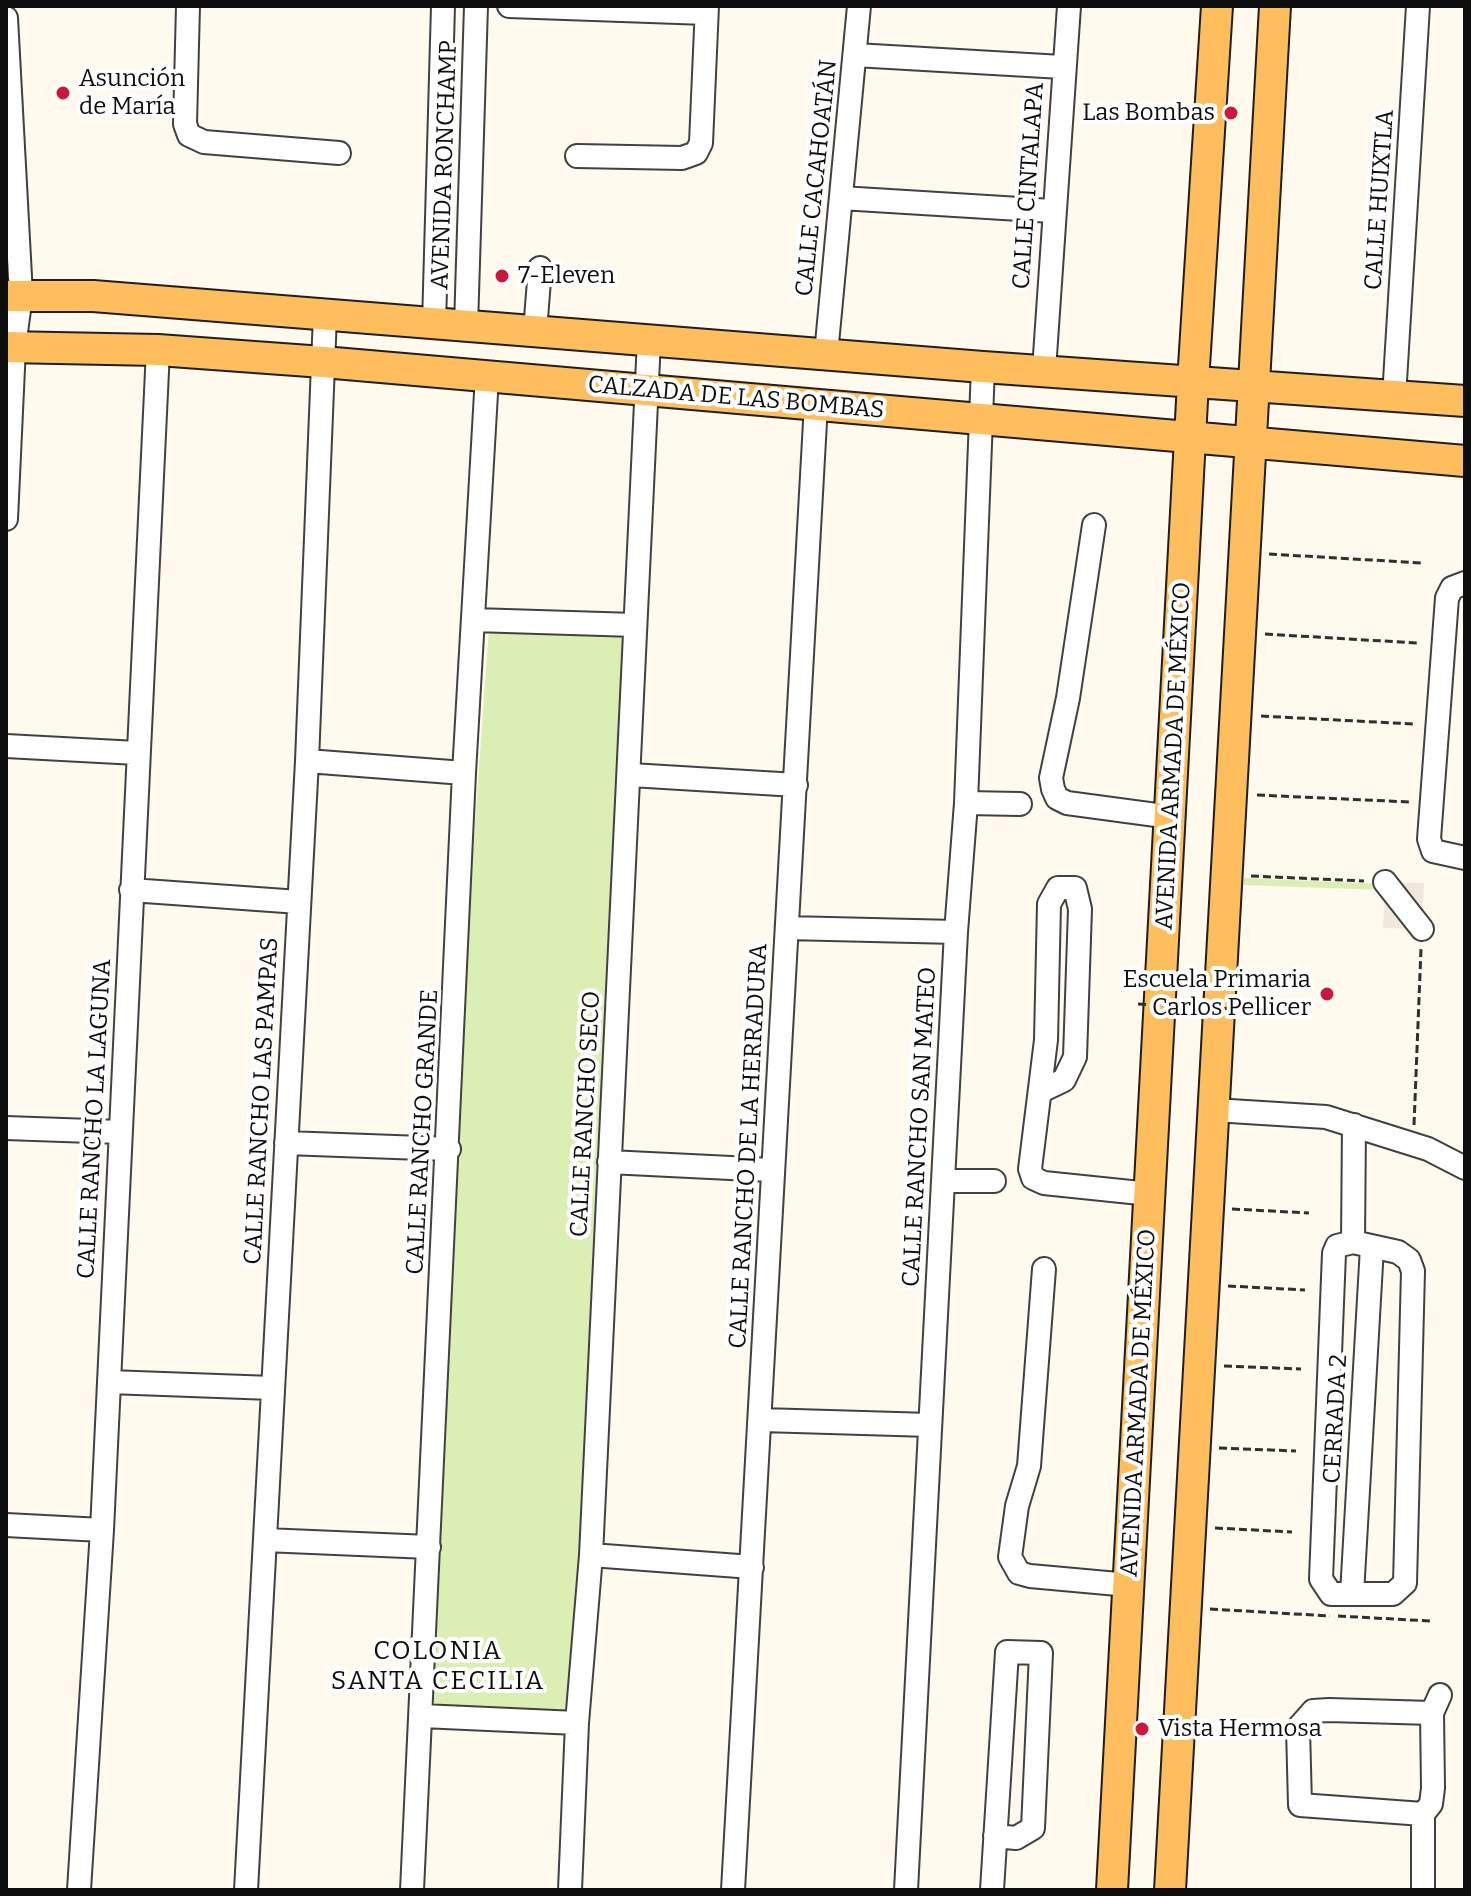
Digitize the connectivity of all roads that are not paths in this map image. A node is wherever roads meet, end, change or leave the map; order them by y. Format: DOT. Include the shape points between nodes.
graph roads {
  1 [pos="188,6"];
  2 [pos="443,6"];
  3 [pos="476,6"];
  4 [pos="509,6"];
  5 [pos="859,6"];
  6 [pos="1069,6"];
  7 [pos="1217,6"];
  8 [pos="1275,6"];
  9 [pos="1418,6"];
  10 [pos="567,7"];
  11 [pos="706,9"];
  12 [pos="6,18"];
  13 [pos="855,55"];
  14 [pos="1062,67"];
  15 [pos="339,153"];
  16 [pos="577,156"];
  17 [pos="439,157"];
  18 [pos="471,158"];
  19 [pos="841,198"];
  20 [pos="1052,211"];
  21 [pos="540,268"];
  22 [pos="325,315"];
  23 [pos="11,321"];
  24 [pos="434,324"];
  25 [pos="466,326"];
  26 [pos="535,331"];
  27 [pos="649,340"];
  28 [pos="158,350"];
  29 [pos="826,354"];
  30 [pos="323,362"];
  31 [pos="983,367"];
  32 [pos="1044,370"];
  33 [pos="487,376"];
  34 [pos="1193,382"];
  35 [pos="1254,386"];
  36 [pos="647,391"];
  37 [pos="1394,397"];
  38 [pos="1465,401"];
  39 [pos="816,404"];
  40 [pos="979,419"];
  41 [pos="1191,436"];
  42 [pos="1252,443"];
  43 [pos="1465,461"];
  44 [pos="6,519"];
  45 [pos="1094,525"];
  46 [pos="1465,583"];
  47 [pos="474,620"];
  48 [pos="635,625"];
  49 [pos="6,746"];
  50 [pos="137,753"];
  51 [pos="307,761"];
  52 [pos="464,773"];
  53 [pos="631,775"];
  54 [pos="796,785"];
  55 [pos="966,803"];
  56 [pos="1020,804"];
  57 [pos="1171,817"];
  58 [pos="1465,858"];
  59 [pos="1385,882"];
  60 [pos="131,890"];
  61 [pos="299,902"];
  62 [pos="787,928"];
  63 [pos="1422,929"];
  64 [pos="956,932"];
  65 [pos="1041,1091"];
  66 [pos="1214,1110"];
  67 [pos="1354,1125"];
  68 [pos="6,1128"];
  69 [pos="120,1132"];
  70 [pos="286,1143"];
  71 [pos="449,1149"];
  72 [pos="609,1162"];
  73 [pos="1465,1168"];
  74 [pos="771,1170"];
  75 [pos="943,1181"];
  76 [pos="994,1181"];
  77 [pos="1150,1194"];
  78 [pos="1353,1247"];
  79 [pos="1044,1269"];
  80 [pos="109,1382"];
  81 [pos="272,1388"];
  82 [pos="762,1420"];
  83 [pos="930,1425"];
  84 [pos="6,1525"];
  85 [pos="102,1530"];
  86 [pos="265,1540"];
  87 [pos="429,1547"];
  88 [pos="591,1555"];
  89 [pos="752,1567"];
  90 [pos="1129,1585"];
  91 [pos="1352,1594"];
  92 [pos="422,1716"];
  93 [pos="577,1723"];
  94 [pos="1423,1814"];
  95 [pos="995,1836"];
  96 [pos="79,1890"];
  97 [pos="246,1890"];
  98 [pos="412,1890"];
  99 [pos="570,1890"];
  100 [pos="733,1890"];
  101 [pos="906,1890"];
  102 [pos="992,1890"];
  103 [pos="1112,1890"];
  104 [pos="1170,1890"];
  105 [pos="1423,1890"];
  1 -- 15 [label="street" via="189,135 204,142"];
  2 -- 17 [label="street, AVENIDA RONCHAMP"];
  3 -- 18 [label="street, AVENIDA RONCHAMP"];
  4 -- 10 [label="street"];
  5 -- 13 [label="street, CALLE CACAHOATÁN"];
  6 -- 14 [label="street, CALLE CINTALAPA"];
  7 -- 34 [label="main road, AVENIDA ARMADA DE MÉXICO"];
  8 -- 35 [label="main road"];
  9 -- 37 [label="street, CALLE HUIXTLA"];
  10 -- 11 [label="street"];
  11 -- 16 [label="street" via="701,143 696,153 682,158"];
  12 -- 23 [label="street"];
  13 -- 14 [label="street"];
  13 -- 19 [label="street, CALLE CACAHOATÁN"];
  14 -- 20 [label="street, CALLE CINTALAPA"];
  17 -- 18 [label="street"];
  17 -- 24 [label="street, AVENIDA RONCHAMP"];
  18 -- 25 [label="street, AVENIDA RONCHAMP"];
  19 -- 20 [label="street"];
  19 -- 29 [label="street, CALLE CACAHOATÁN"];
  20 -- 32 [label="street, CALLE CINTALAPA"];
  21 -- 26 [label="street"];
  22 -- 23 [label="main road, CALZADA DE LAS BOMBAS" via="93,296"];
  22 -- 24 [label="main road, CALZADA DE LAS BOMBAS"];
  22 -- 30 [label="street, CALLE RANCHO LAS PAMPAS"];
  23 -- 28 [label="main road, CALZADA DE LAS BOMBAS"];
  23 -- 44 [label="street"];
  24 -- 25 [label="main road, CALZADA DE LAS BOMBAS"];
  25 -- 26 [label="main road, CALZADA DE LAS BOMBAS"];
  26 -- 27 [label="main road, CALZADA DE LAS BOMBAS"];
  27 -- 29 [label="main road, CALZADA DE LAS BOMBAS"];
  27 -- 36 [label="street, CALLE RANCHO SECO"];
  28 -- 30 [label="main road, CALZADA DE LAS BOMBAS"];
  28 -- 50 [label="street, CALLE RANCHO LA LAGUNA"];
  29 -- 31 [label="main road, CALZADA DE LAS BOMBAS"];
  30 -- 33 [label="main road, CALZADA DE LAS BOMBAS"];
  30 -- 51 [label="street, CALLE RANCHO LAS PAMPAS"];
  31 -- 32 [label="main road, CALZADA DE LAS BOMBAS"];
  31 -- 40 [label="street, CALLE RANCHO SAN MATEO"];
  32 -- 34 [label="main road, CALZADA DE LAS BOMBAS"];
  33 -- 36 [label="main road, CALZADA DE LAS BOMBAS"];
  33 -- 47 [label="street, CALLE RANCHO GRANDE"];
  34 -- 35 [label="main road, CALZADA DE LAS BOMBAS"];
  34 -- 41 [label="main road, AVENIDA ARMADA DE MÉXICO"];
  35 -- 37 [label="main road, CALZADA DE LAS BOMBAS"];
  35 -- 42 [label="main road"];
  36 -- 39 [label="main road, CALZADA DE LAS BOMBAS"];
  36 -- 48 [label="street, CALLE RANCHO SECO"];
  37 -- 38 [label="main road, CALZADA DE LAS BOMBAS"];
  39 -- 40 [label="main road, CALZADA DE LAS BOMBAS"];
  39 -- 54 [label="street, CALLE RANCHO DE LA HERRADURA"];
  40 -- 41 [label="main road, CALZADA DE LAS BOMBAS"];
  40 -- 55 [label="street, CALLE RANCHO SAN MATEO"];
  41 -- 42 [label="main road, CALZADA DE LAS BOMBAS"];
  41 -- 57 [label="main road, AVENIDA ARMADA DE MÉXICO"];
  42 -- 43 [label="main road, CALZADA DE LAS BOMBAS"];
  42 -- 66 [label="main road"];
  45 -- 57 [label="street" via="1051,778 1057,798 1077,805"];
  46 -- 58 [label="street" via="1452,588 1447,598 1429,839 1433,851"];
  47 -- 48 [label="street"];
  47 -- 52 [label="street, CALLE RANCHO GRANDE"];
  48 -- 53 [label="street, CALLE RANCHO SECO"];
  49 -- 50 [label="street"];
  50 -- 60 [label="street, CALLE RANCHO LA LAGUNA"];
  51 -- 52 [label="street"];
  51 -- 61 [label="street, CALLE RANCHO LAS PAMPAS"];
  52 -- 71 [label="street, CALLE RANCHO GRANDE"];
  53 -- 54 [label="street"];
  53 -- 72 [label="street, CALLE RANCHO SECO"];
  54 -- 62 [label="street, CALLE RANCHO DE LA HERRADURA"];
  55 -- 56 [label="street"];
  55 -- 64 [label="street, CALLE RANCHO SAN MATEO"];
  57 -- 77 [label="main road, AVENIDA ARMADA DE MÉXICO"];
  59 -- 63 [label="street"];
  60 -- 61 [label="street"];
  60 -- 69 [label="street, CALLE RANCHO LA LAGUNA"];
  61 -- 70 [label="street, CALLE RANCHO LAS PAMPAS"];
  62 -- 64 [label="street"];
  62 -- 74 [label="street, CALLE RANCHO DE LA HERRADURA"];
  64 -- 75 [label="street, CALLE RANCHO SAN MATEO"];
  65 -- 65 [label="street" via="1049,904 1058,888 1075,888 1080,909 1075,1057 1064,1080"];
  65 -- 77 [label="street" via="1029,1161 1033,1178 1060,1186"];
  66 -- 67 [label="street" via="1326,1117"];
  66 -- 104 [label="main road"];
  67 -- 73 [label="street"];
  67 -- 78 [label="street"];
  68 -- 69 [label="street"];
  69 -- 80 [label="street, CALLE RANCHO LA LAGUNA"];
  70 -- 71 [label="street"];
  70 -- 81 [label="street, CALLE RANCHO LAS PAMPAS"];
  71 -- 87 [label="street, CALLE RANCHO GRANDE"];
  72 -- 74 [label="street"];
  72 -- 88 [label="street, CALLE RANCHO SECO"];
  74 -- 82 [label="street, CALLE RANCHO DE LA HERRADURA"];
  75 -- 76 [label="street"];
  75 -- 83 [label="street, CALLE RANCHO SAN MATEO"];
  77 -- 90 [label="main road, AVENIDA ARMADA DE MÉXICO"];
  78 -- 91 [label="street, CERRADA 2"];
  78 -- 91 [label="street" via="1321,1579 1331,1594"];
  78 -- 91 [label="street" via="1405,1255 1413,1271 1405,1583 1393,1594"];
  79 -- 90 [label="street" via="1029,1466 1009,1548 1013,1565 1030,1576"];
  80 -- 81 [label="street"];
  80 -- 85 [label="street, CALLE RANCHO LA LAGUNA"];
  81 -- 86 [label="street, CALLE RANCHO LAS PAMPAS"];
  82 -- 83 [label="street"];
  82 -- 89 [label="street, CALLE RANCHO DE LA HERRADURA"];
  83 -- 101 [label="street, CALLE RANCHO SAN MATEO"];
  84 -- 85 [label="street"];
  85 -- 96 [label="street, CALLE RANCHO LA LAGUNA"];
  86 -- 87 [label="street"];
  86 -- 97 [label="street, CALLE RANCHO LAS PAMPAS"];
  87 -- 92 [label="street, CALLE RANCHO GRANDE"];
  88 -- 89 [label="street"];
  88 -- 93 [label="street, CALLE RANCHO SECO"];
  89 -- 100 [label="street, CALLE RANCHO DE LA HERRADURA"];
  90 -- 103 [label="main road, AVENIDA ARMADA DE MÉXICO"];
  92 -- 93 [label="street"];
  92 -- 98 [label="street, CALLE RANCHO GRANDE"];
  93 -- 99 [label="street, CALLE RANCHO SECO"];
  94 -- 94 [label="street" via="1433,1788 1436,1704 1321,1710 1304,1718 1298,1728 1300,1805"];
  94 -- 105 [label="street"];
  95 -- 95 [label="street" via="1007,1652 1041,1653 1033,1828 1016,1838"];
  95 -- 102 [label="street"];
}
